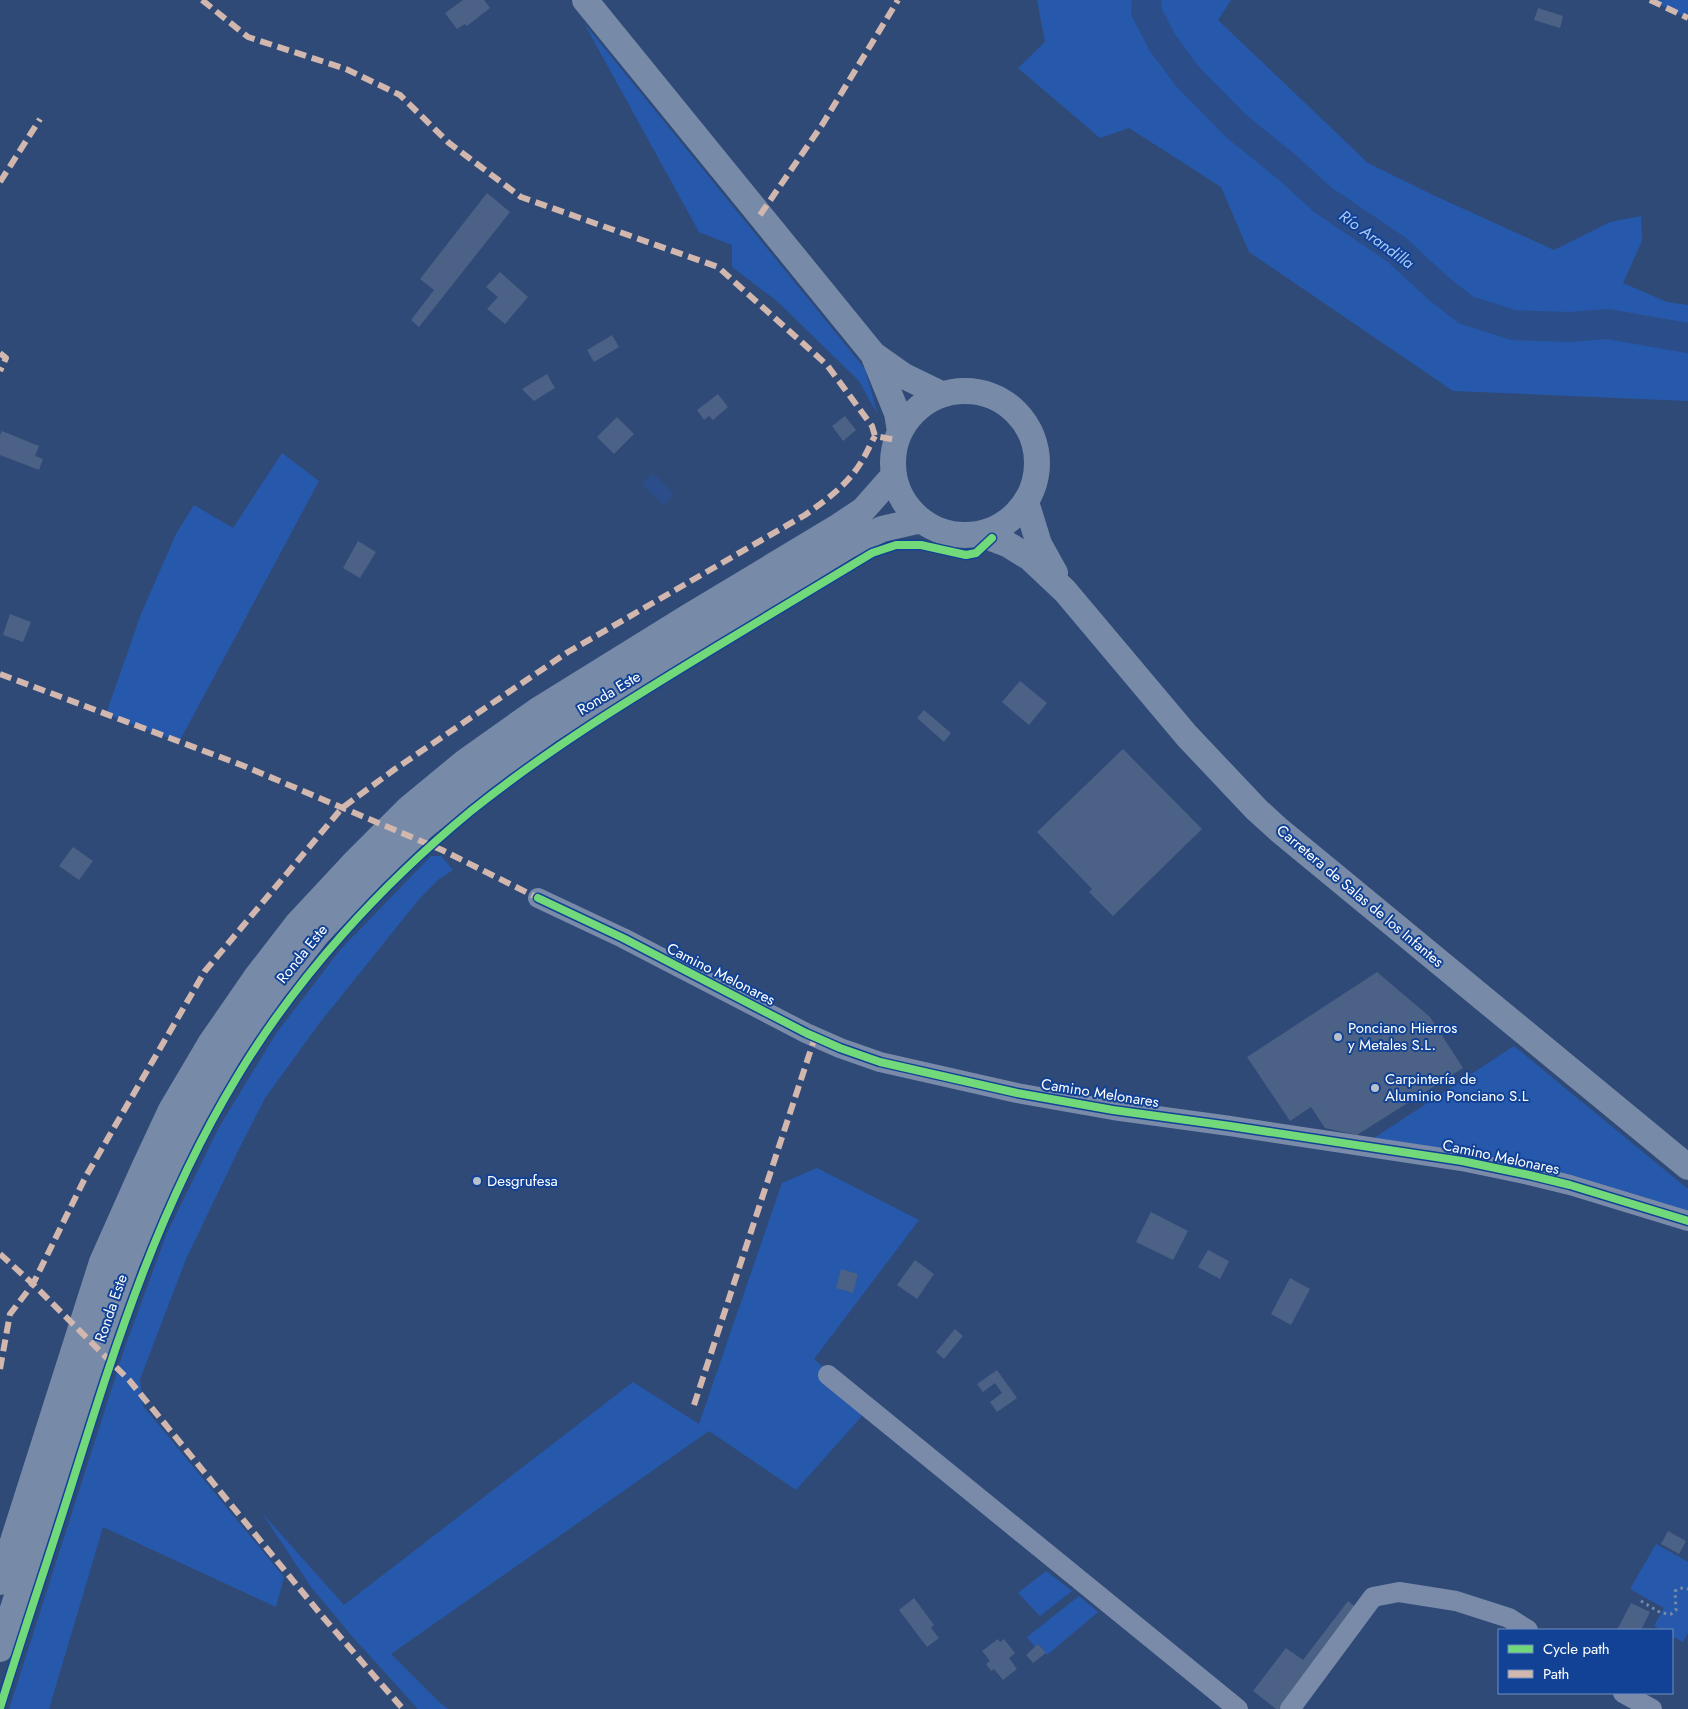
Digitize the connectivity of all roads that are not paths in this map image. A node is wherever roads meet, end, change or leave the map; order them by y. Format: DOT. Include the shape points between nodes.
graph roads {
  1 [pos="586,0"];
  2 [pos="873,354"];
  3 [pos="941,394"];
  4 [pos="900,431"];
  5 [pos="894,474"];
  6 [pos="1026,502"];
  7 [pos="921,520"];
  8 [pos="981,534"];
  9 [pos="1065,591"];
  10 [pos="538,898"];
  11 [pos="1688,1167"];
  12 [pos="1688,1221"];
  13 [pos="828,1375"];
  14 [pos="0,1582"];
  15 [pos="1526,1629"];
  16 [pos="0,1649"];
  17 [pos="1625,1694"];
  18 [pos="1238,1709"];
  19 [pos="1290,1709"];
  20 [pos="1652,1709"];
  1 -- 2 [label="main road"];
  2 -- 3 [label="main road" via="904,376"];
  2 -- 4 [label="main road" via="897,413"];
  3 -- 4 [label="main road" via="910,415"];
  3 -- 6 [label="main road" via="961,390 980,392 999,399 1021,418 1035,445 1037,464 1034,484"];
  4 -- 5 [label="main road" via="893,457"];
  5 -- 7 [label="main road" via="903,500"];
  5 -- 14 [label="main road, Ronda Este" via="863,510 538,710 466,762 410,808 298,923 210,1044 171,1110 143,1170 102,1262"];
  6 -- 8 [label="main road" via="1007,522"];
  6 -- 9 [label="main road, Carretera de Salas de los Infantes" via="1039,544"];
  7 -- 8 [label="main road" via="939,531"];
  7 -- 16 [label="main road, Ronda Este" via="882,529 849,545 548,731 424,826 317,934 227,1058 162,1181 127,1262"];
  8 -- 9 [label="main road, Carretera de Salas de los Infantes" via="1030,558"];
  9 -- 11 [label="main road, Carretera de Salas de los Infantes" via="1187,736 1257,810"];
  10 -- 12 [label="street, Camino Melonares" via="806,1033 880,1062 1017,1093 1113,1110 1462,1161 1570,1185"];
  13 -- 18 [label="street"];
  15 -- 19 [label="street" via="1509,1618 1456,1601 1399,1592 1373,1597"];
  17 -- 20 [label="street"];
}
